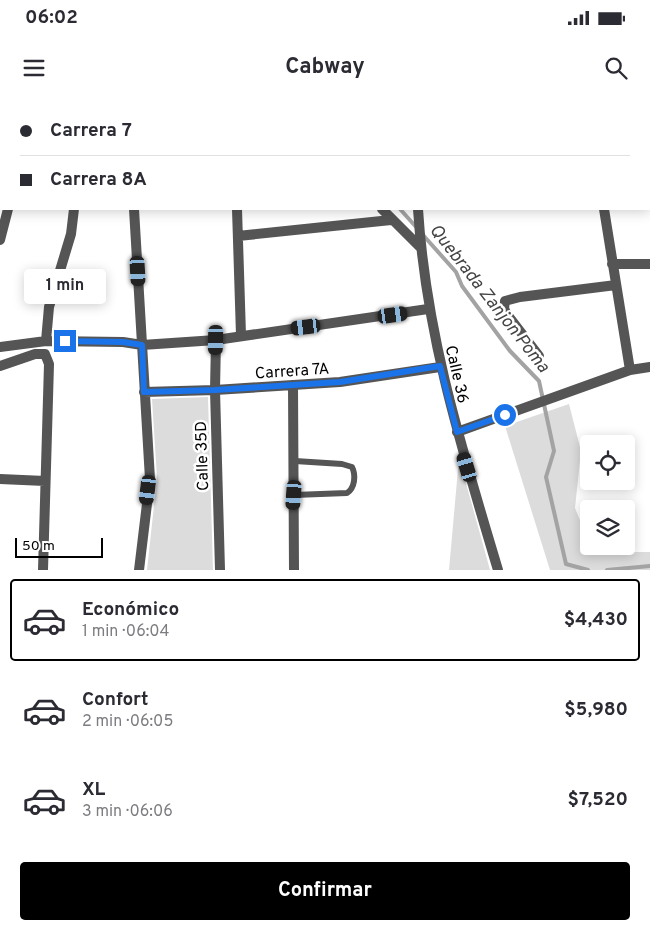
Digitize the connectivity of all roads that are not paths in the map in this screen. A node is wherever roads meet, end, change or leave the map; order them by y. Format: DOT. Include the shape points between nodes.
graph roads {
  1 [pos="8,210"];
  2 [pos="74,210"];
  3 [pos="134,210"];
  4 [pos="237,210"];
  5 [pos="383,210"];
  6 [pos="418,210"];
  7 [pos="604,210"];
  8 [pos="391,220"];
  9 [pos="238,236"];
  10 [pos="0,240"];
  11 [pos="421,248"];
  12 [pos="612,264"];
  13 [pos="650,264"];
  14 [pos="616,285"];
  15 [pos="428,309"];
  16 [pos="241,335"];
  17 [pos="216,340"];
  18 [pos="46,341"];
  19 [pos="142,345"];
  20 [pos="0,347"];
  21 [pos="538,356"];
  22 [pos="0,366"];
  23 [pos="440,366"];
  24 [pos="650,368"];
  25 [pos="630,370"];
  26 [pos="293,385"];
  27 [pos="215,390"];
  28 [pos="144,392"];
  29 [pos="457,432"];
  30 [pos="295,461"];
  31 [pos="0,479"];
  32 [pos="45,481"];
  33 [pos="294,495"];
  34 [pos="43,570"];
  35 [pos="138,570"];
  36 [pos="220,570"];
  37 [pos="294,570"];
  38 [pos="498,570"];
  1 -- 10 [label="street"];
  2 -- 18 [label="street" via="49,307"];
  3 -- 19 [label="street"];
  4 -- 9 [label="street"];
  5 -- 8 [label="street"];
  6 -- 11 [label="street, Calle 36"];
  7 -- 12 [label="street"];
  8 -- 9 [label="street"];
  8 -- 11 [label="street"];
  9 -- 16 [label="street"];
  11 -- 15 [label="street, Calle 36"];
  12 -- 13 [label="street"];
  12 -- 14 [label="street"];
  14 -- 21 [label="street" via="505,302 506,313"];
  14 -- 25 [label="street"];
  15 -- 16 [label="street"];
  15 -- 23 [label="street, Calle 36"];
  16 -- 17 [label="street"];
  17 -- 19 [label="street"];
  17 -- 27 [label="street, Calle 35D"];
  18 -- 19 [label="street"];
  18 -- 20 [label="street"];
  19 -- 28 [label="street"];
  22 -- 32 [label="street" via="36,354 45,354 49,364"];
  23 -- 26 [label="street, Carrera 7A" via="340,382"];
  23 -- 29 [label="street, Calle 36"];
  24 -- 25 [label="street"];
  25 -- 29 [label="street"];
  26 -- 27 [label="street, Carrera 7A"];
  26 -- 30 [label="street"];
  27 -- 28 [label="street, Carrera 7A"];
  27 -- 36 [label="street, Calle 35D"];
  28 -- 35 [label="street" via="150,479"];
  29 -- 38 [label="street, Calle 36"];
  30 -- 33 [label="street"];
  30 -- 33 [label="lane" via="342,464 352,467 354,475 352,488 347,493"];
  31 -- 32 [label="street"];
  32 -- 34 [label="street"];
  33 -- 37 [label="street"];
}
